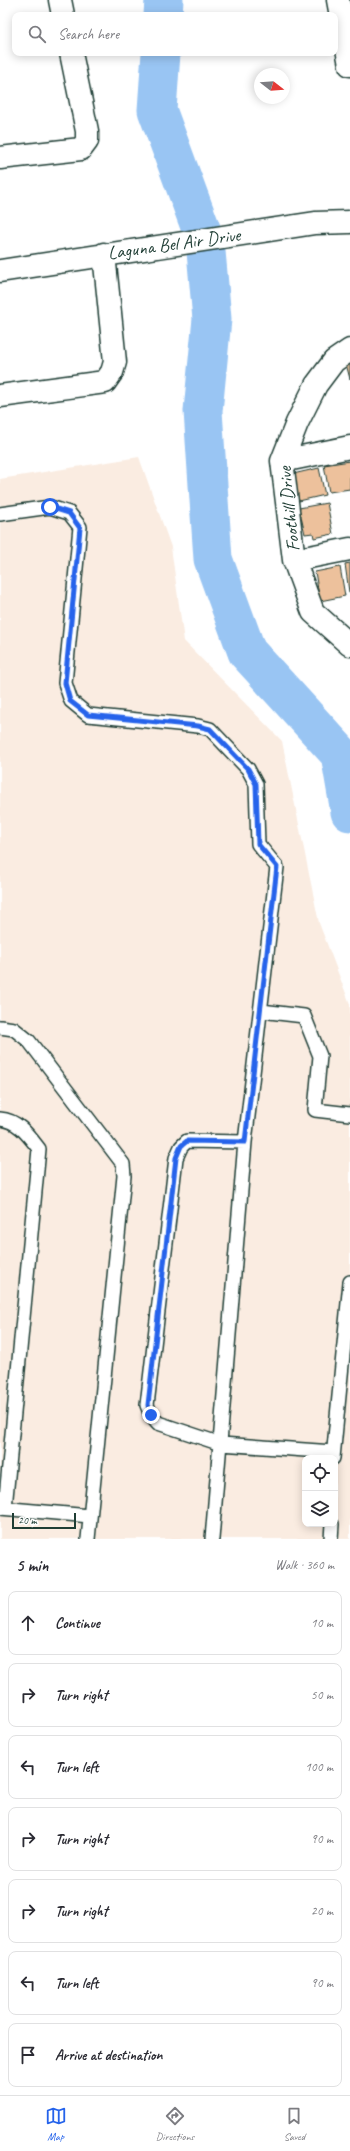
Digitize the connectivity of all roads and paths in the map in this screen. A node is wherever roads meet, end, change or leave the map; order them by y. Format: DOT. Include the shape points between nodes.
graph roads {
  1 [pos="60,0"];
  2 [pos="338,0"];
  3 [pos="62,12"];
  4 [pos="72,56"];
  5 [pos="350,65"];
  6 [pos="0,158"];
  7 [pos="349,221"];
  8 [pos="104,254"];
  9 [pos="0,271"];
  10 [pos="350,350"];
  11 [pos="0,396"];
  12 [pos="350,447"];
  13 [pos="282,461"];
  14 [pos="0,514"];
  15 [pos="350,549"];
  16 [pos="294,560"];
  17 [pos="350,645"];
  18 [pos="261,1011"];
  19 [pos="0,1027"];
  20 [pos="350,1114"];
  21 [pos="0,1119"];
  22 [pos="245,1142"];
  23 [pos="350,1282"];
  24 [pos="221,1444"];
  25 [pos="333,1455"];
  26 [pos="2,1508"];
  27 [pos="90,1516"];
  28 [pos="332,1527"];
  29 [pos="88,1539"];
  30 [pos="212,1539"];
  31 [pos="331,1539"];
  1 -- 3 [label="street"];
  2 -- 5 [label="street"];
  4 -- 6 [label="street" via="87,141 81,149"];
  7 -- 8 [label="street, Laguna Bel Air Drive" via="315,223"];
  8 -- 9 [label="street, Laguna Bel Air Drive"];
  8 -- 11 [label="street" via="115,362 105,382"];
  10 -- 13 [label="street, Foothill Drive" via="334,361 316,385"];
  12 -- 13 [label="street"];
  13 -- 16 [label="street, Foothill Drive"];
  14 -- 18 [label="lane" via="50,507 69,513 80,528 65,683 70,701 88,715 210,729 248,769 256,784 258,844 277,867"];
  15 -- 16 [label="street"];
  16 -- 17 [label="street, Foothill Drive" via="313,612"];
  18 -- 20 [label="lane" via="304,1016 320,1056 315,1110"];
  18 -- 22 [label="lane"];
  19 -- 27 [label="lane" via="14,1029 28,1041 123,1164 124,1176"];
  21 -- 26 [label="lane" via="6,1119 26,1132 39,1149"];
  22 -- 24 [label="lane"];
  22 -- 24 [label="lane" via="187,1141 181,1146 176,1158 148,1405 151,1415 158,1423"];
  23 -- 25 [label="lane"];
  24 -- 25 [label="lane"];
  24 -- 30 [label="lane"];
  26 -- 27 [label="lane"];
  27 -- 29 [label="lane"];
  28 -- 31 [label="lane"];
}
